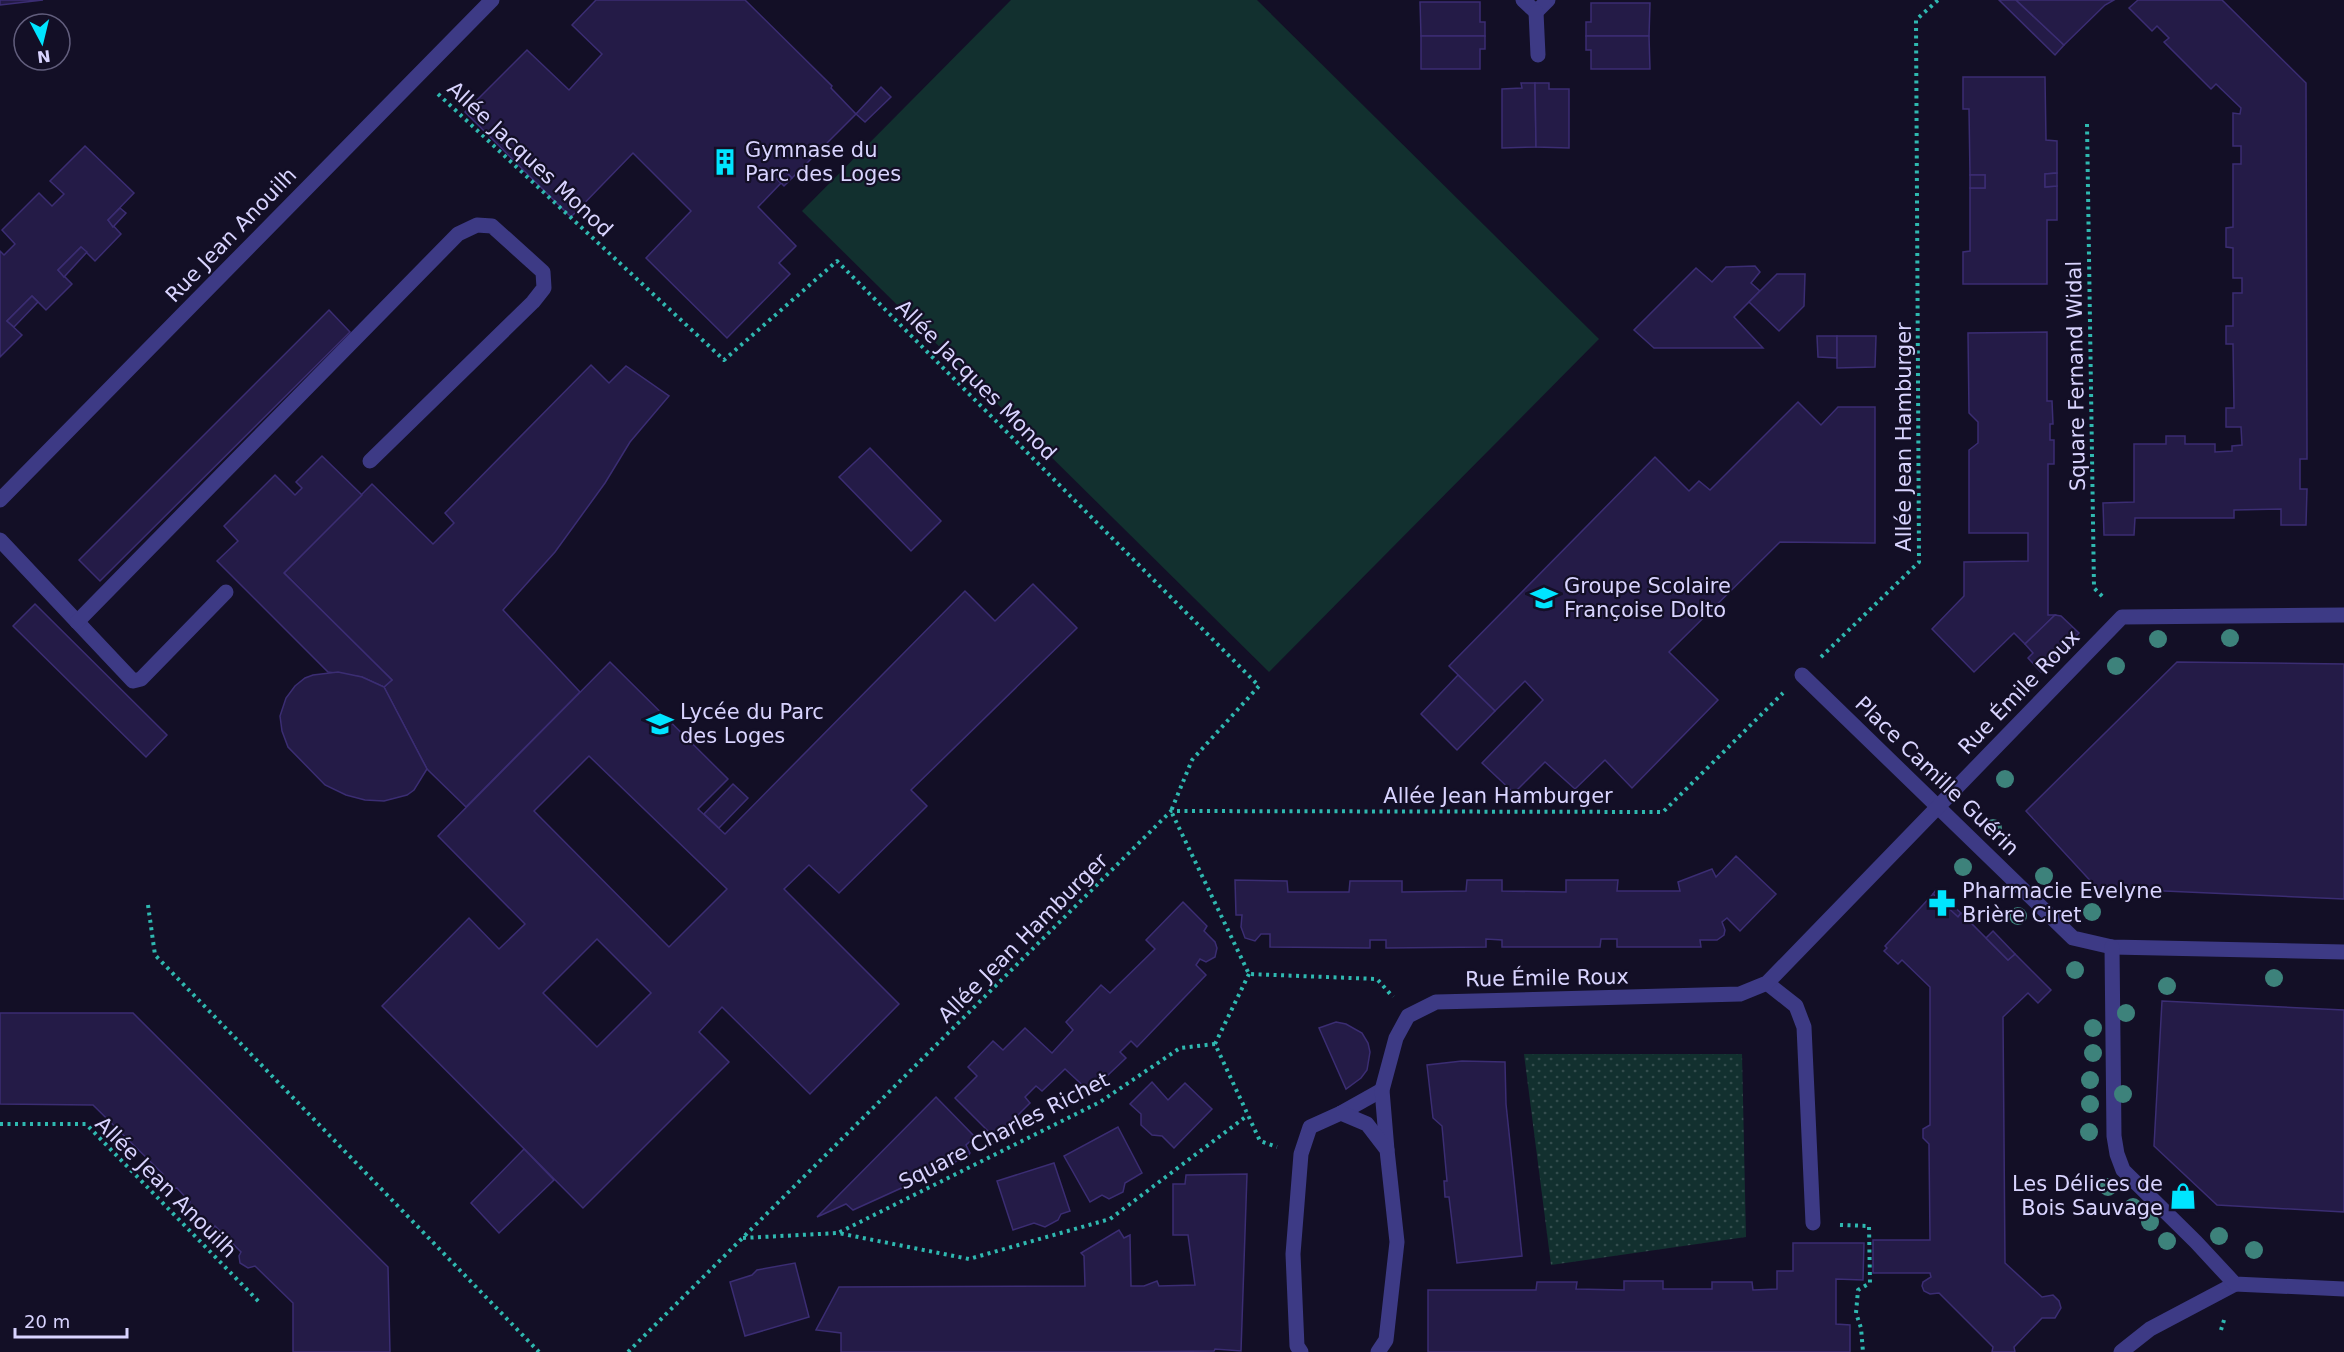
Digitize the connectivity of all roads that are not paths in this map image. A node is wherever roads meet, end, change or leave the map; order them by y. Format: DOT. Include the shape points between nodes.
graph roads {
  1 [pos="492,0"];
  2 [pos="1523,0"];
  3 [pos="1548,0"];
  4 [pos="1536,12"];
  5 [pos="1538,55"];
  6 [pos="370,460"];
  7 [pos="2,494"];
  8 [pos="0,540"];
  9 [pos="226,592"];
  10 [pos="2344,615"];
  11 [pos="77,622"];
  12 [pos="1802,675"];
  13 [pos="1938,807"];
  14 [pos="2112,947"];
  15 [pos="2344,952"];
  16 [pos="1767,983"];
  17 [pos="1382,1090"];
  18 [pos="1341,1113"];
  19 [pos="1387,1150"];
  20 [pos="1812,1223"];
  21 [pos="2235,1284"];
  22 [pos="2344,1290"];
  23 [pos="1301,1352"];
  24 [pos="1378,1352"];
  25 [pos="2121,1352"];
  1 -- 7 [label="street, Rue Jean Anouilh"];
  2 -- 4 [label="street"];
  3 -- 4 [label="street"];
  4 -- 5 [label="street"];
  6 -- 11 [label="street" via="544,288 543,272 492,226 477,225 458,234"];
  8 -- 11 [label="street"];
  9 -- 11 [label="street" via="141,679 133,681"];
  10 -- 13 [label="street, Rue Émile Roux" via="2122,617"];
  12 -- 13 [label="street, Place Camille Guérin"];
  13 -- 14 [label="street, Place Camille Guérin" via="2073,938"];
  13 -- 16 [label="street, Rue Émile Roux"];
  14 -- 15 [label="street, Place Camille Guérin"];
  14 -- 21 [label="street" via="2117,1154 2124,1170"];
  16 -- 17 [label="street, Rue Émile Roux" via="1740,994 1436,1002 1408,1016 1396,1038"];
  16 -- 20 [label="street" via="1796,1006 1804,1027"];
  17 -- 18 [label="street"];
  17 -- 19 [label="street"];
  18 -- 19 [label="street" via="1367,1124"];
  18 -- 23 [label="street" via="1310,1127 1300,1154 1293,1254"];
  19 -- 24 [label="street" via="1397,1242 1386,1340"];
  21 -- 22 [label="street"];
  21 -- 25 [label="street" via="2150,1329"];
}
